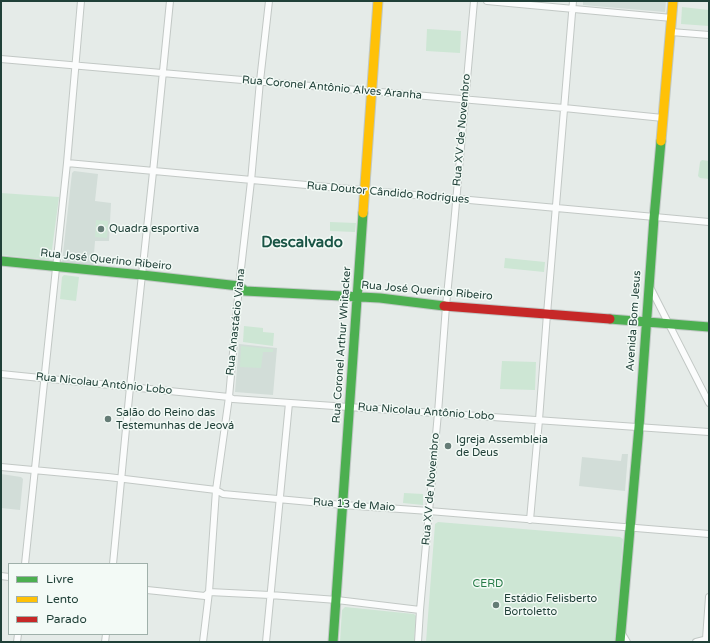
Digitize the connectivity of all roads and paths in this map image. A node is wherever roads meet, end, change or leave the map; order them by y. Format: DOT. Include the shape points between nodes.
graph roads {
  1 [pos="81,1"];
  2 [pos="170,1"];
  3 [pos="269,1"];
  4 [pos="378,1"];
  5 [pos="474,1"];
  6 [pos="487,1"];
  7 [pos="573,1"];
  8 [pos="673,1"];
  9 [pos="573,9"];
  10 [pos="672,18"];
  11 [pos="671,32"];
  12 [pos="709,35"];
  13 [pos="1,59"];
  14 [pos="76,66"];
  15 [pos="163,72"];
  16 [pos="260,82"];
  17 [pos="371,92"];
  18 [pos="466,100"];
  19 [pos="564,108"];
  20 [pos="663,118"];
  21 [pos="67,164"];
  22 [pos="153,172"];
  23 [pos="251,181"];
  24 [pos="364,191"];
  25 [pos="456,200"];
  26 [pos="556,209"];
  27 [pos="654,218"];
  28 [pos="709,222"];
  29 [pos="1,261"];
  30 [pos="56,267"];
  31 [pos="142,275"];
  32 [pos="239,286"];
  33 [pos="649,286"];
  34 [pos="356,297"];
  35 [pos="446,306"];
  36 [pos="547,314"];
  37 [pos="646,322"];
  38 [pos="669,324"];
  39 [pos="709,327"];
  40 [pos="1,374"];
  41 [pos="44,378"];
  42 [pos="130,387"];
  43 [pos="229,397"];
  44 [pos="289,403"];
  45 [pos="709,403"];
  46 [pos="350,407"];
  47 [pos="438,413"];
  48 [pos="539,420"];
  49 [pos="639,427"];
  50 [pos="709,432"];
  51 [pos="1,466"];
  52 [pos="36,470"];
  53 [pos="122,479"];
  54 [pos="216,490"];
  55 [pos="279,499"];
  56 [pos="343,505"];
  57 [pos="429,511"];
  58 [pos="530,520"];
  59 [pos="630,527"];
  60 [pos="709,534"];
  61 [pos="25,563"];
  62 [pos="113,563"];
  63 [pos="148,590"];
  64 [pos="209,592"];
  65 [pos="270,595"];
  66 [pos="709,597"];
  67 [pos="336,600"];
  68 [pos="420,610"];
  69 [pos="621,632"];
  70 [pos="707,640"];
  71 [pos="203,642"];
  72 [pos="266,642"];
  73 [pos="333,642"];
  74 [pos="418,642"];
  75 [pos="620,642"];
  76 [pos="627,642"];
  77 [pos="696,642"];
  1 -- 14 [label="street"];
  2 -- 15 [label="street"];
  3 -- 16 [label="street, Rua Anastácio Viana"];
  4 -- 17 [label="street, Rua Coronel Arthur Whitacker"];
  5 -- 18 [label="street, Rua XV de Novembro"];
  6 -- 9 [label="street"];
  7 -- 9 [label="street"];
  8 -- 10 [label="street, Avenida Bom Jesus"];
  9 -- 10 [label="street"];
  9 -- 19 [label="street"];
  10 -- 11 [label="street, Avenida Bom Jesus"];
  11 -- 12 [label="street"];
  11 -- 20 [label="street, Avenida Bom Jesus"];
  13 -- 14 [label="street, Rua Coronel Antônio Alves Aranha"];
  14 -- 15 [label="street, Rua Coronel Antônio Alves Aranha"];
  14 -- 21 [label="street"];
  15 -- 16 [label="street, Rua Coronel Antônio Alves Aranha"];
  15 -- 22 [label="street"];
  16 -- 17 [label="street, Rua Coronel Antônio Alves Aranha"];
  16 -- 23 [label="street, Rua Anastácio Viana"];
  17 -- 18 [label="street, Rua Coronel Antônio Alves Aranha"];
  17 -- 24 [label="street, Rua Coronel Arthur Whitacker"];
  18 -- 19 [label="street, Rua Coronel Antônio Alves Aranha"];
  18 -- 25 [label="street, Rua XV de Novembro"];
  19 -- 20 [label="street, Rua Coronel Antônio Alves Aranha"];
  19 -- 26 [label="street"];
  20 -- 27 [label="street, Avenida Bom Jesus"];
  21 -- 22 [label="street, Rua Doutor Cândido Rodrigues"];
  21 -- 30 [label="street"];
  22 -- 23 [label="street, Rua Doutor Cândido Rodrigues"];
  22 -- 31 [label="street"];
  23 -- 24 [label="street, Rua Doutor Cândido Rodrigues"];
  23 -- 32 [label="street, Rua Anastácio Viana"];
  24 -- 25 [label="street, Rua Doutor Cândido Rodrigues"];
  24 -- 34 [label="street, Rua Coronel Arthur Whitacker"];
  25 -- 26 [label="street, Rua Doutor Cândido Rodrigues"];
  25 -- 35 [label="street, Rua XV de Novembro"];
  26 -- 27 [label="street, Rua Doutor Cândido Rodrigues"];
  26 -- 36 [label="street"];
  27 -- 28 [label="street, Rua Doutor Cândido Rodrigues"];
  27 -- 33 [label="street, Avenida Bom Jesus"];
  29 -- 30 [label="street, Rua José Querino Ribeiro"];
  30 -- 31 [label="street, Rua José Querino Ribeiro"];
  30 -- 41 [label="street"];
  31 -- 32 [label="street, Rua José Querino Ribeiro"];
  31 -- 42 [label="street"];
  32 -- 34 [label="street, Rua José Querino Ribeiro" via="245,291"];
  32 -- 43 [label="street, Rua Anastácio Viana"];
  33 -- 37 [label="street, Avenida Bom Jesus"];
  33 -- 38 [label="street"];
  34 -- 35 [label="street, Rua José Querino Ribeiro"];
  34 -- 46 [label="street, Rua Coronel Arthur Whitacker"];
  35 -- 36 [label="street, Rua José Querino Ribeiro"];
  35 -- 47 [label="street, Rua XV de Novembro"];
  36 -- 37 [label="street, Rua José Querino Ribeiro"];
  36 -- 48 [label="street"];
  37 -- 38 [label="street, Rua José Querino Ribeiro"];
  37 -- 49 [label="street, Avenida Bom Jesus"];
  38 -- 39 [label="street, Rua José Querino Ribeiro"];
  38 -- 45 [label="street"];
  40 -- 41 [label="street, Rua Nicolau Antônio Lobo"];
  41 -- 42 [label="street, Rua Nicolau Antônio Lobo"];
  41 -- 52 [label="street"];
  42 -- 43 [label="street, Rua Nicolau Antônio Lobo"];
  42 -- 53 [label="street"];
  43 -- 44 [label="street, Rua Nicolau Antônio Lobo"];
  43 -- 54 [label="street, Rua Anastácio Viana"];
  44 -- 46 [label="street, Rua Nicolau Antônio Lobo"];
  44 -- 55 [label="street"];
  46 -- 47 [label="street, Rua Nicolau Antônio Lobo"];
  46 -- 56 [label="street, Rua Coronel Arthur Whitacker"];
  47 -- 48 [label="street, Rua Nicolau Antônio Lobo"];
  47 -- 57 [label="street, Rua XV de Novembro"];
  48 -- 49 [label="street, Rua Nicolau Antônio Lobo"];
  48 -- 58 [label="street"];
  49 -- 50 [label="street, Rua Nicolau Antônio Lobo"];
  49 -- 59 [label="street, Avenida Bom Jesus"];
  51 -- 52 [label="street, Rua 13 de Maio"];
  52 -- 53 [label="street, Rua 13 de Maio"];
  52 -- 61 [label="street"];
  53 -- 54 [label="street, Rua 13 de Maio"];
  53 -- 62 [label="street"];
  54 -- 55 [label="street, Rua 13 de Maio" via="223,494"];
  54 -- 64 [label="street, Rua Anastácio Viana"];
  55 -- 56 [label="street, Rua 13 de Maio"];
  55 -- 65 [label="street"];
  56 -- 57 [label="street, Rua 13 de Maio"];
  56 -- 67 [label="street, Rua Coronel Arthur Whitacker"];
  57 -- 58 [label="street, Rua 13 de Maio"];
  57 -- 68 [label="street, Rua XV de Novembro"];
  58 -- 59 [label="street, Rua 13 de Maio"];
  59 -- 60 [label="street, Rua 13 de Maio"];
  59 -- 69 [label="street, Avenida Bom Jesus"];
  63 -- 64 [label="street" via="205,596"];
  64 -- 65 [label="street"];
  64 -- 71 [label="street, Rua Anastácio Viana"];
  65 -- 67 [label="street"];
  65 -- 72 [label="street"];
  66 -- 70 [label="street"];
  67 -- 68 [label="street"];
  67 -- 73 [label="street, Rua Coronel Arthur Whitacker"];
  68 -- 74 [label="street, Rua XV de Novembro"];
  69 -- 75 [label="street, Avenida Bom Jesus"];
  69 -- 76 [label="street"];
  70 -- 77 [label="street"];
}
